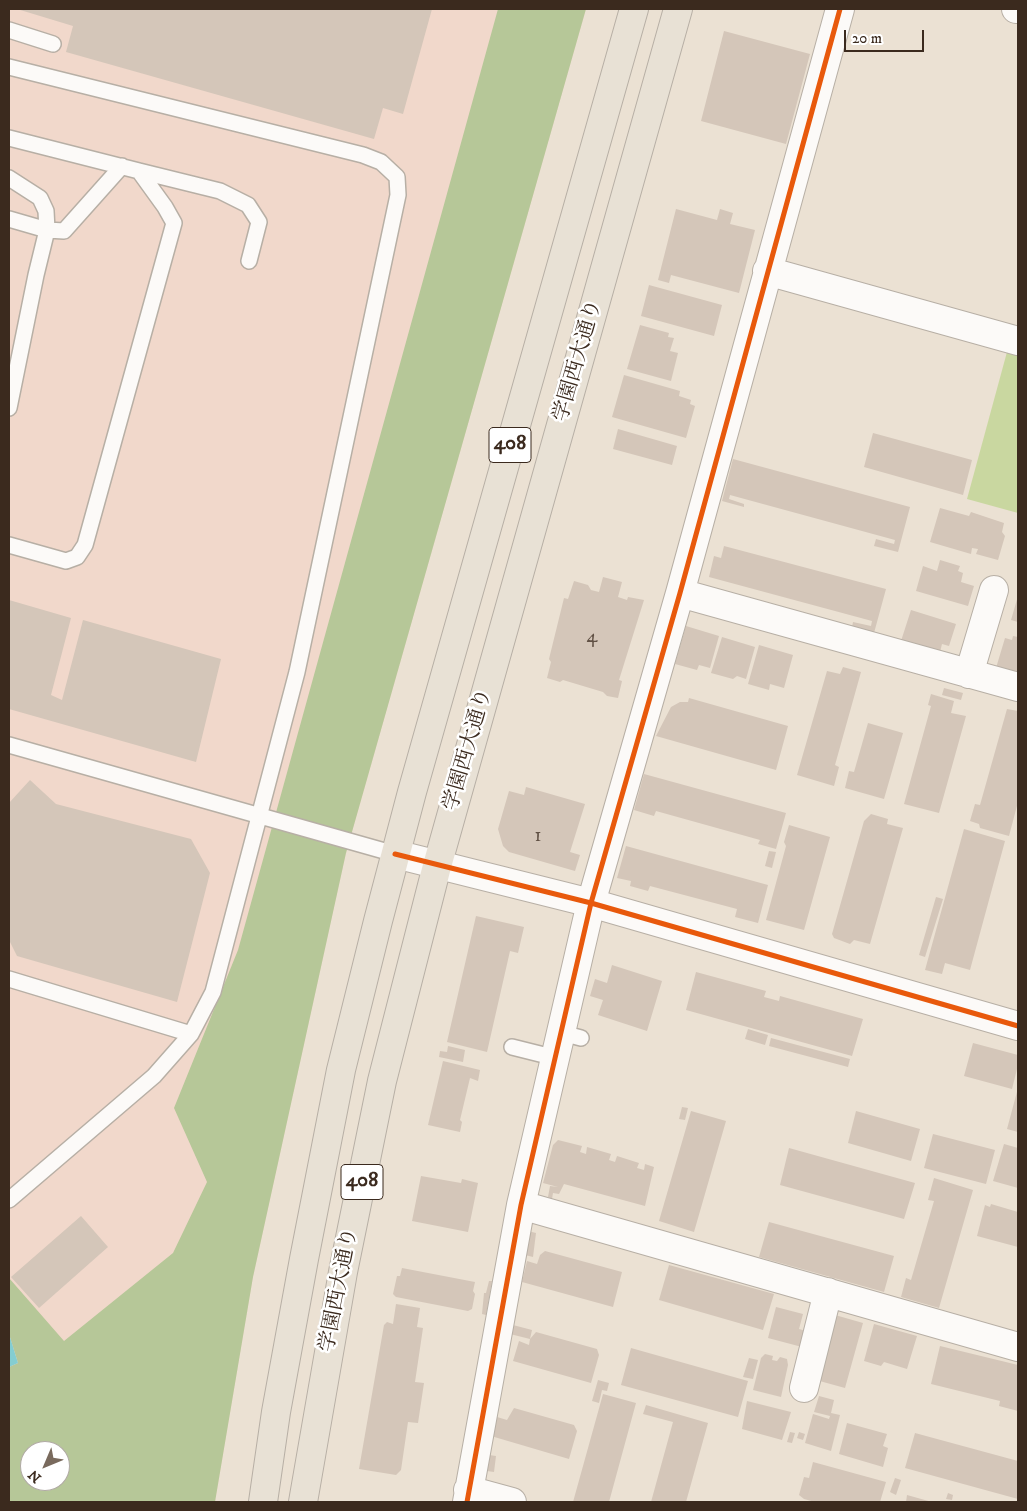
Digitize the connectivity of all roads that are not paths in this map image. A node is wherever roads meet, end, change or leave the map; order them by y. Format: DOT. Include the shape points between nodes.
graph roads {
  1 [pos="634,9"];
  2 [pos="678,9"];
  3 [pos="840,9"];
  4 [pos="9,30"];
  5 [pos="53,44"];
  6 [pos="9,66"];
  7 [pos="9,138"];
  8 [pos="122,166"];
  9 [pos="139,171"];
  10 [pos="9,178"];
  11 [pos="9,219"];
  12 [pos="47,230"];
  13 [pos="249,261"];
  14 [pos="767,271"];
  15 [pos="1018,341"];
  16 [pos="9,408"];
  17 [pos="9,545"];
  18 [pos="994,590"];
  19 [pos="680,593"];
  20 [pos="969,674"];
  21 [pos="1018,687"];
  22 [pos="9,745"];
  23 [pos="260,816"];
  24 [pos="395,854"];
  25 [pos="437,866"];
  26 [pos="591,903"];
  27 [pos="9,979"];
  28 [pos="1018,1026"];
  29 [pos="191,1034"];
  30 [pos="566,1043"];
  31 [pos="512,1047"];
  32 [pos="9,1200"];
  33 [pos="521,1205"];
  34 [pos="828,1292"];
  35 [pos="1018,1346"];
  36 [pos="804,1388"];
  37 [pos="468,1496"];
  38 [pos="263,1502"];
  39 [pos="303,1502"];
  40 [pos="512,1502"];
  1 -- 24 [label="highway, 学園西大通り / 408"];
  2 -- 25 [label="highway, 学園西大通り / 408"];
  3 -- 14 [label="street"];
  4 -- 5 [label="lane"];
  6 -- 23 [label="lane" via="363,155 381,162 397,177 398,195 297,672"];
  7 -- 8 [label="lane"];
  8 -- 9 [label="lane"];
  8 -- 12 [label="lane" via="64,231"];
  9 -- 13 [label="lane" via="220,191 248,204 259,222"];
  9 -- 17 [label="lane" via="166,207 174,224 85,545 77,557 66,561"];
  10 -- 12 [label="lane" via="40,198 46,211"];
  11 -- 12 [label="lane"];
  12 -- 16 [label="lane"];
  14 -- 15 [label="street"];
  14 -- 19 [label="street"];
  18 -- 20 [label="street"];
  19 -- 20 [label="street"];
  19 -- 26 [label="street"];
  20 -- 21 [label="street"];
  22 -- 23 [label="lane"];
  23 -- 24 [label="lane"];
  23 -- 29 [label="lane" via="213,992"];
  24 -- 25 [label="street"];
  24 -- 38 [label="highway, 学園西大通り / 408" via="341,1070 293,1316"];
  25 -- 26 [label="street"];
  25 -- 39 [label="highway, 学園西大通り / 408" via="380,1090 343,1272"];
  26 -- 28 [label="street"];
  26 -- 30 [label="street"];
  27 -- 29 [label="lane"];
  29 -- 32 [label="lane" via="154,1076"];
  30 -- 31 [label="lane"];
  30 -- 33 [label="street"];
  33 -- 34 [label="street"];
  33 -- 37 [label="street"];
  34 -- 35 [label="street"];
  34 -- 36 [label="street"];
  37 -- 40 [label="street"];
}
